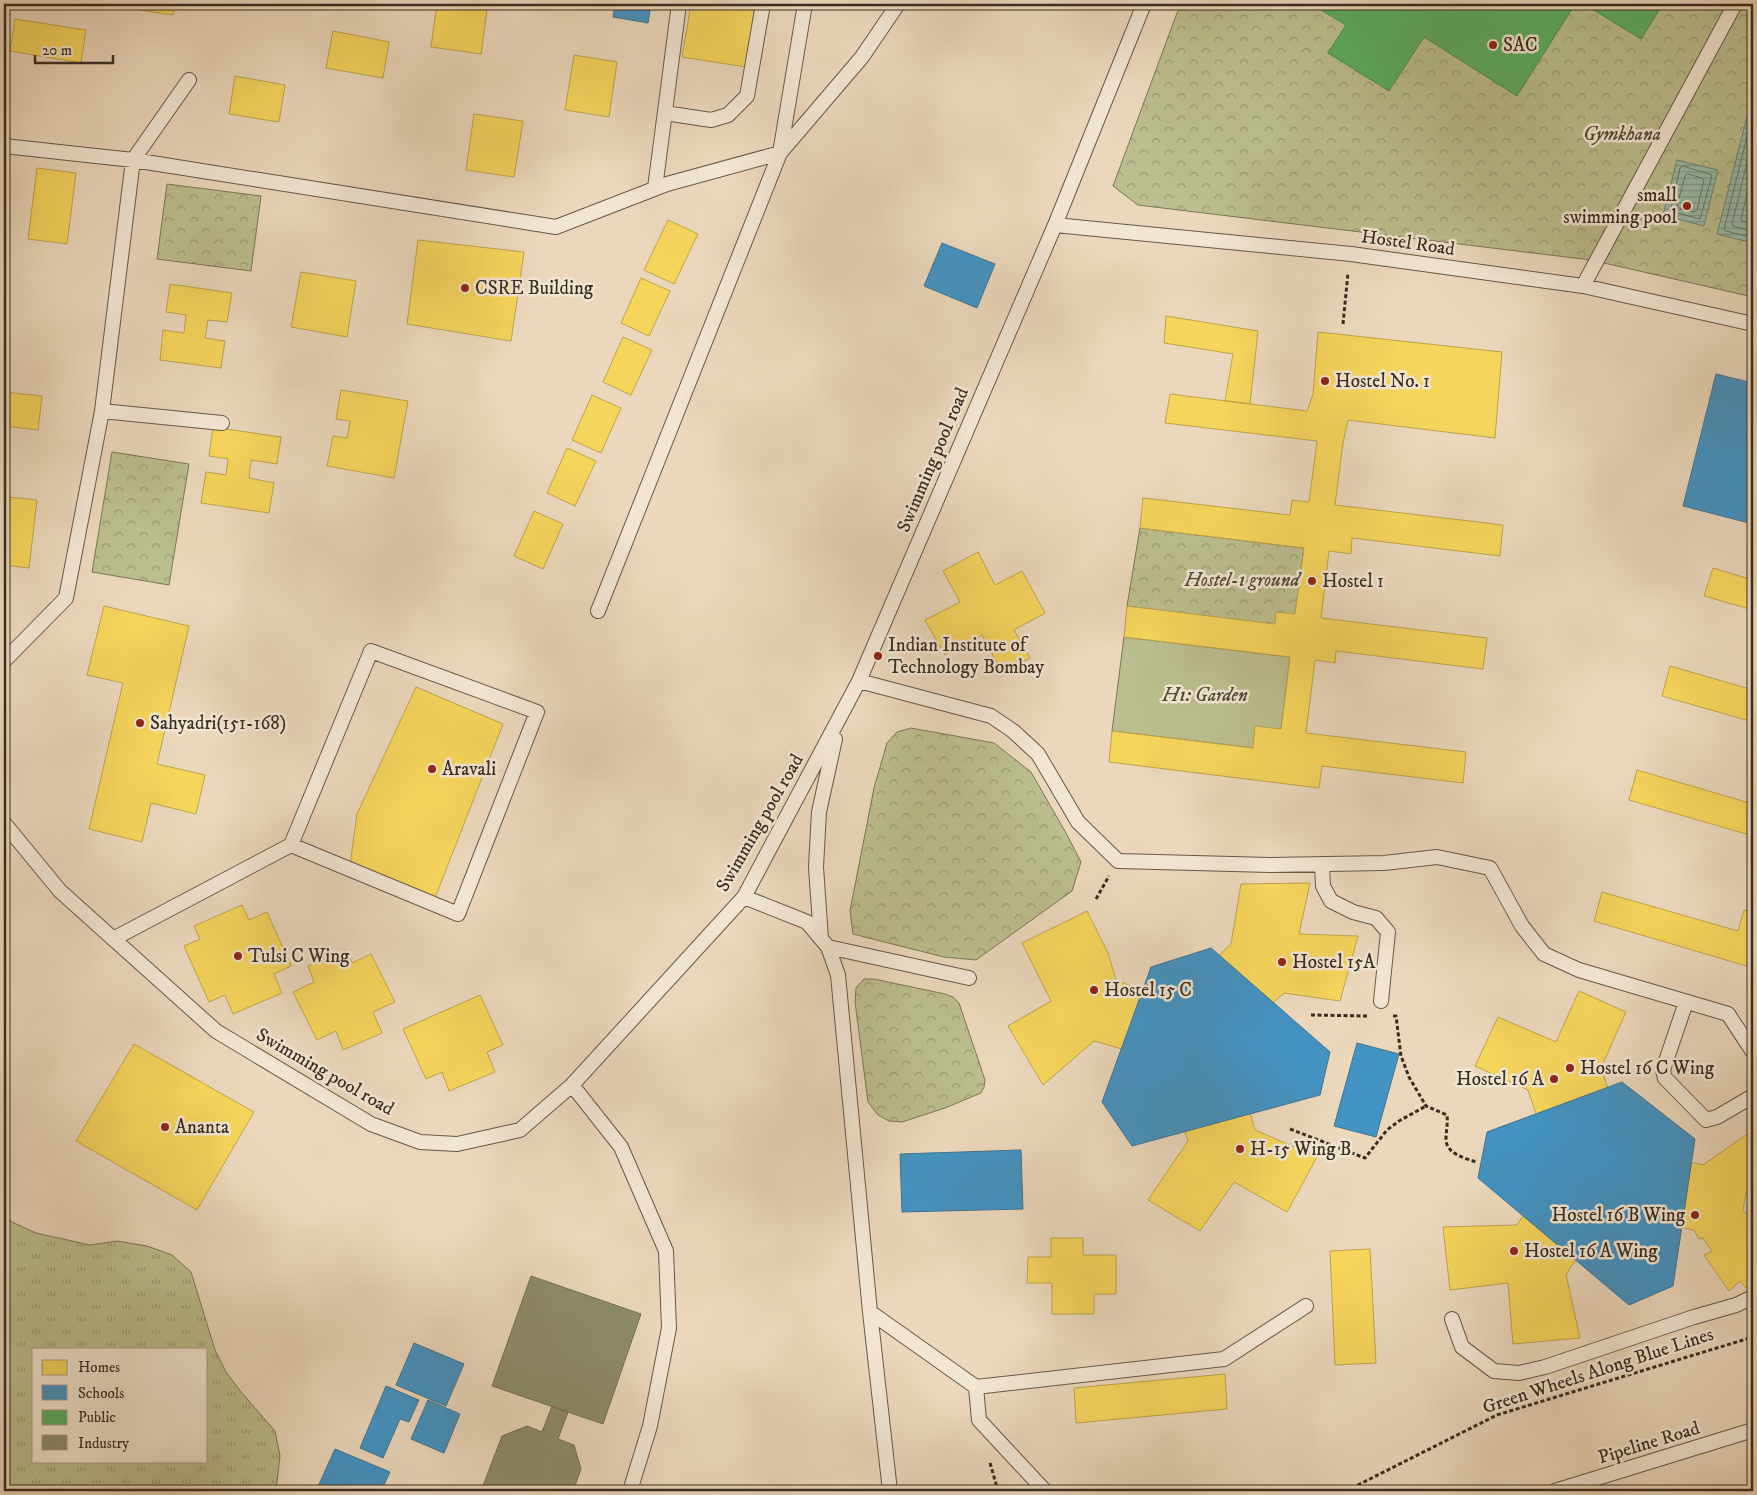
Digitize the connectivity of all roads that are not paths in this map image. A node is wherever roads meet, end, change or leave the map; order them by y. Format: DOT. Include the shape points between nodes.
graph roads {
  1 [pos="679,4"];
  2 [pos="763,4"];
  3 [pos="804,4"];
  4 [pos="898,4"];
  5 [pos="1144,4"];
  6 [pos="1735,4"];
  7 [pos="190,80"];
  8 [pos="665,112"];
  9 [pos="4,146"];
  10 [pos="780,153"];
  11 [pos="133,160"];
  12 [pos="655,188"];
  13 [pos="1055,225"];
  14 [pos="1583,286"];
  15 [pos="1753,324"];
  16 [pos="102,411"];
  17 [pos="222,423"];
  18 [pos="598,611"];
  19 [pos="4,660"];
  20 [pos="859,681"];
  21 [pos="838,722"];
  22 [pos="4,823"];
  23 [pos="290,845"];
  24 [pos="1322,864"];
  25 [pos="744,897"];
  26 [pos="113,939"];
  27 [pos="824,943"];
  28 [pos="969,978"];
  29 [pos="1381,1001"];
  30 [pos="1686,1002"];
  31 [pos="1753,1052"];
  32 [pos="572,1085"];
  33 [pos="1753,1096"];
  34 [pos="1753,1297"];
  35 [pos="1306,1306"];
  36 [pos="870,1312"];
  37 [pos="1452,1319"];
  38 [pos="976,1387"];
  39 [pos="1753,1430"];
  40 [pos="630,1491"];
  41 [pos="890,1491"];
  42 [pos="1045,1491"];
  43 [pos="1555,1491"];
  1 -- 8 [label="lane"];
  2 -- 8 [label="lane" via="747,96 728,116 711,120"];
  3 -- 10 [label="lane"];
  4 -- 10 [label="lane" via="862,57"];
  5 -- 13 [label="lane, Swimming pool road"];
  6 -- 14 [label="lane"];
  7 -- 11 [label="lane"];
  8 -- 12 [label="lane"];
  9 -- 11 [label="lane"];
  10 -- 12 [label="lane"];
  10 -- 18 [label="lane"];
  11 -- 12 [label="lane" via="556,227"];
  11 -- 16 [label="lane"];
  13 -- 14 [label="lane, Hostel Road" via="1350,254"];
  13 -- 20 [label="lane, Swimming pool road"];
  14 -- 15 [label="lane, Hostel Road"];
  16 -- 17 [label="lane"];
  16 -- 19 [label="lane" via="66,598"];
  20 -- 21 [label="lane, Swimming pool road"];
  20 -- 24 [label="lane" via="992,716 1038,754 1078,822 1118,861"];
  21 -- 25 [label="lane, Swimming pool road"];
  21 -- 27 [label="lane" via="819,812 816,867"];
  22 -- 26 [label="lane, Swimming pool road" via="60,891"];
  23 -- 23 [label="lane" via="371,651 537,712 458,914"];
  23 -- 26 [label="lane"];
  24 -- 29 [label="lane" via="1323,886 1331,901 1353,912 1376,918 1388,932"];
  24 -- 30 [label="lane" via="1384,863 1437,857 1490,868 1522,926 1544,954 1579,970"];
  25 -- 27 [label="lane" via="807,922"];
  25 -- 32 [label="lane, Swimming pool road"];
  26 -- 32 [label="lane, Swimming pool road" via="216,1031 371,1124 420,1142 457,1144 520,1130"];
  27 -- 28 [label="lane"];
  27 -- 36 [label="lane" via="838,976"];
  30 -- 31 [label="lane" via="1728,1014"];
  30 -- 33 [label="lane" via="1663,1070 1665,1078 1706,1120"];
  32 -- 40 [label="lane" via="622,1147 666,1251 669,1328 650,1426"];
  34 -- 37 [label="lane" via="1546,1368 1519,1373 1494,1372 1462,1347"];
  35 -- 38 [label="lane" via="1224,1359"];
  36 -- 38 [label="lane"];
  36 -- 41 [label="lane"];
  38 -- 42 [label="lane" via="979,1420"];
  39 -- 43 [label="lane, Pipeline Road"];
}
